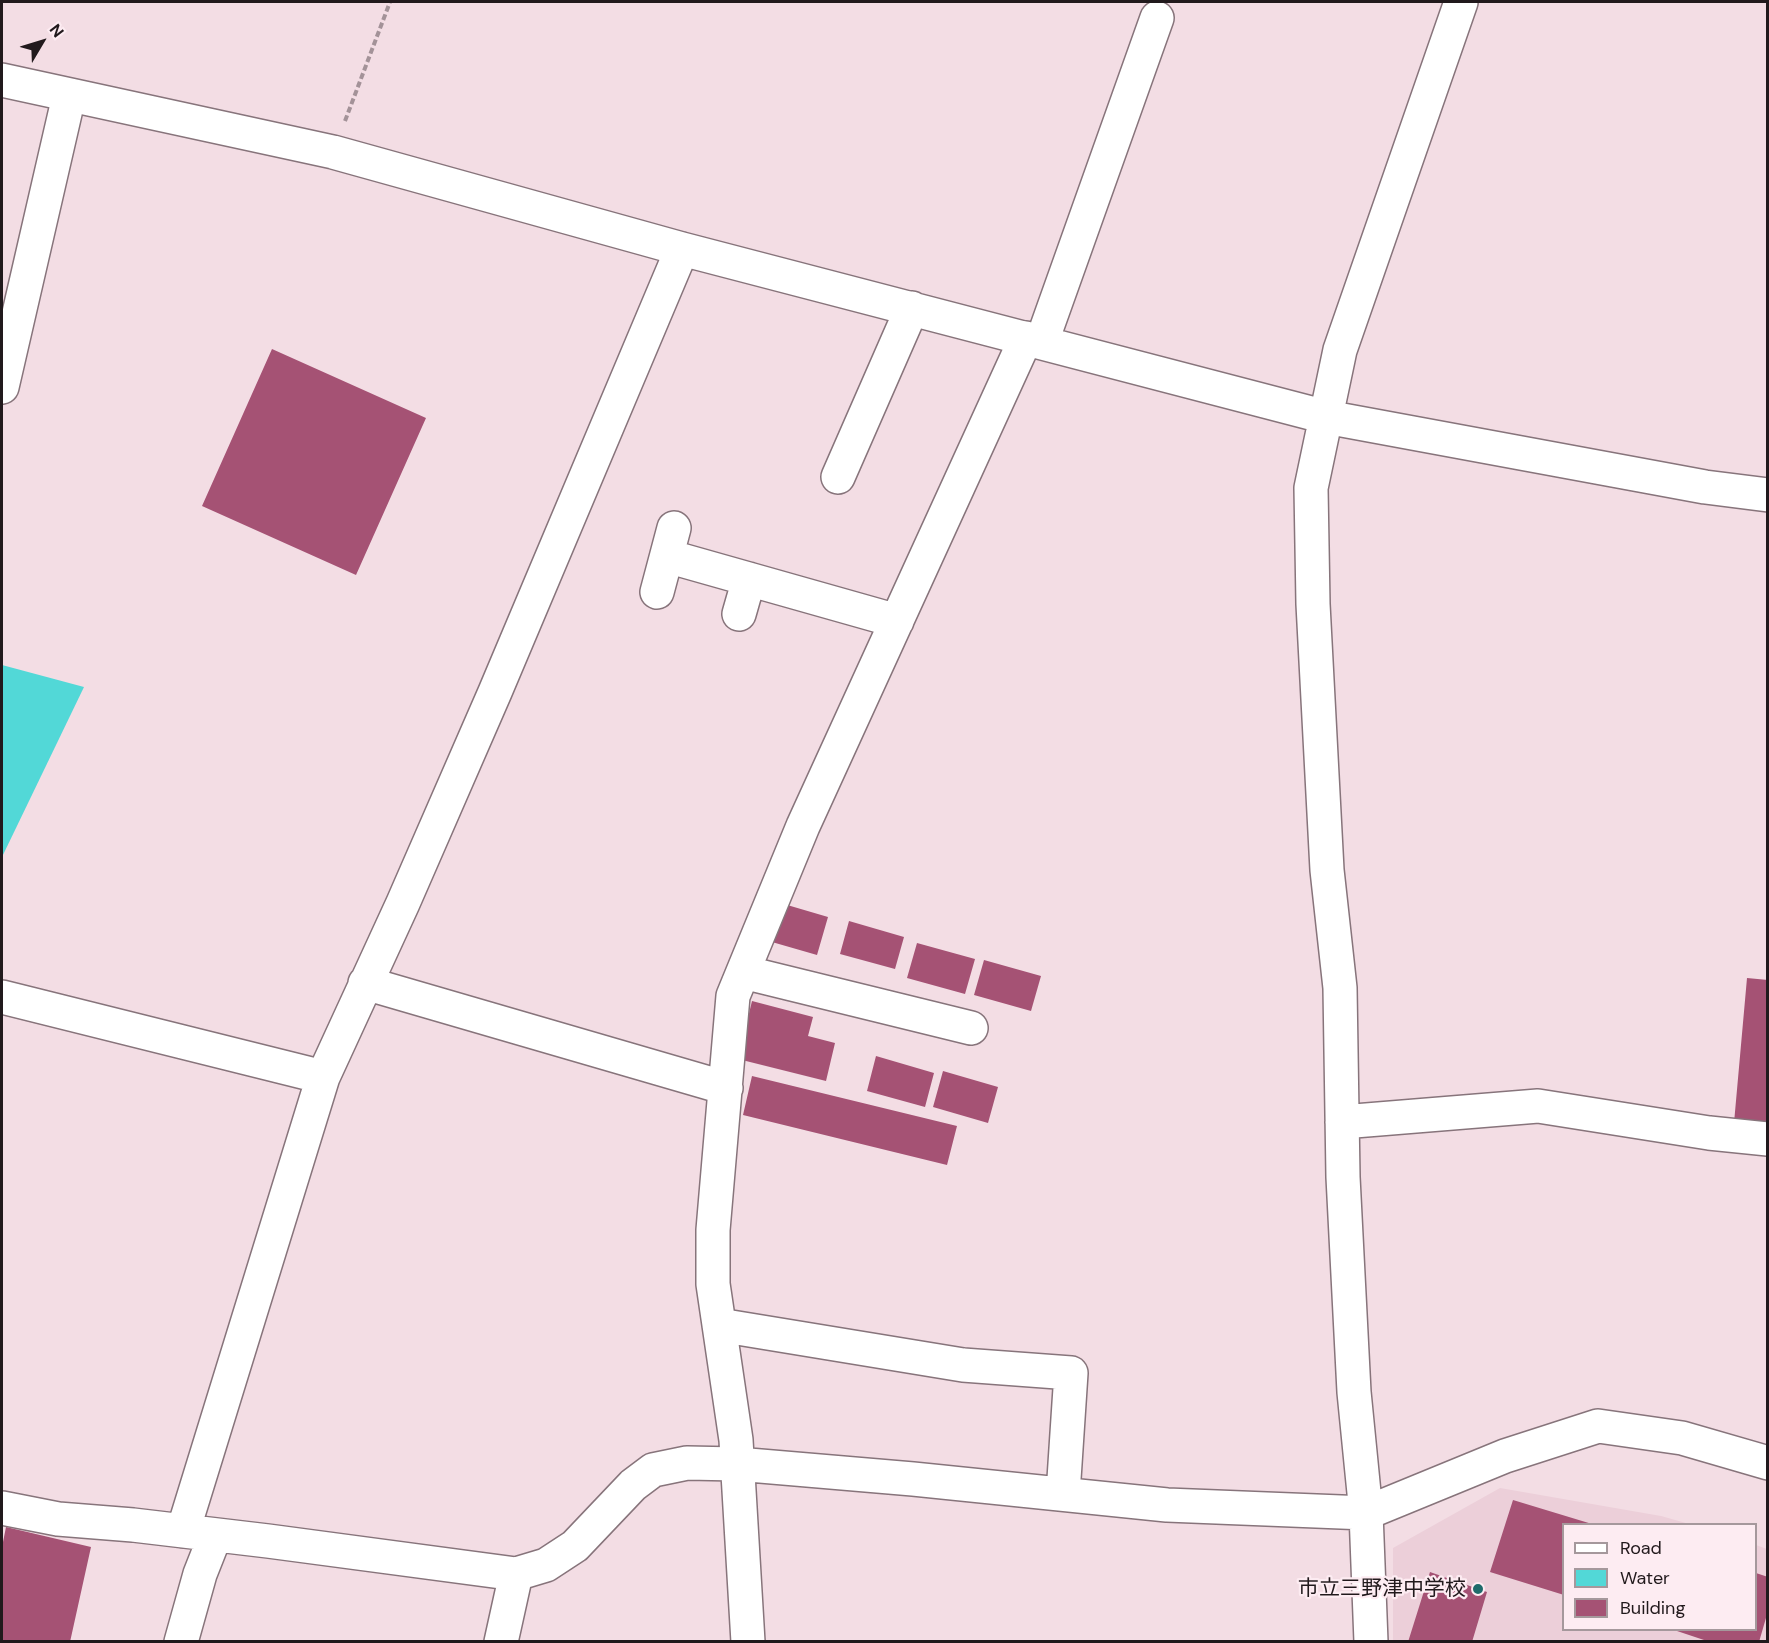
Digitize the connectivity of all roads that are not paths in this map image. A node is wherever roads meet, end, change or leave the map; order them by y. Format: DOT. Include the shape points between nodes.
graph roads {
  1 [pos="1461,2"];
  2 [pos="1157,18"];
  3 [pos="2,80"];
  4 [pos="69,96"];
  5 [pos="682,249"];
  6 [pos="912,308"];
  7 [pos="1034,340"];
  8 [pos="2,387"];
  9 [pos="1326,417"];
  10 [pos="838,477"];
  11 [pos="1767,495"];
  12 [pos="749,579"];
  13 [pos="657,592"];
  14 [pos="739,614"];
  15 [pos="897,621"];
  16 [pos="743,972"];
  17 [pos="365,983"];
  18 [pos="2,997"];
  19 [pos="971,1028"];
  20 [pos="322,1077"];
  21 [pos="726,1088"];
  22 [pos="1342,1122"];
  23 [pos="1767,1139"];
  24 [pos="719,1325"];
  25 [pos="1767,1463"];
  26 [pos="737,1464"];
  27 [pos="1063,1494"];
  28 [pos="2,1508"];
  29 [pos="1366,1513"];
  30 [pos="183,1531"];
  31 [pos="215,1536"];
  32 [pos="516,1574"];
  33 [pos="181,1641"];
  34 [pos="501,1641"];
  35 [pos="748,1641"];
  36 [pos="1371,1641"];
  1 -- 9 [label="street" via="1340,350"];
  2 -- 7 [label="street"];
  3 -- 4 [label="street"];
  4 -- 5 [label="street" via="333,152"];
  4 -- 8 [label="street"];
  5 -- 6 [label="street"];
  5 -- 17 [label="street" via="490,702"];
  6 -- 7 [label="street"];
  6 -- 10 [label="street"];
  7 -- 9 [label="street"];
  7 -- 15 [label="street"];
  9 -- 11 [label="street"];
  9 -- 22 [label="street" via="1311,488 1313,604 1327,870 1340,988"];
  12 -- 13 [label="street" via="670,542"];
  12 -- 14 [label="street"];
  12 -- 15 [label="street"];
  15 -- 16 [label="street" via="803,826"];
  16 -- 19 [label="street"];
  16 -- 21 [label="street" via="733,996"];
  17 -- 20 [label="street"];
  17 -- 21 [label="street"];
  18 -- 20 [label="street"];
  20 -- 30 [label="street"];
  21 -- 24 [label="street" via="713,1230 713,1284"];
  22 -- 23 [label="street" via="1538,1106"];
  22 -- 29 [label="street" via="1354,1392"];
  24 -- 26 [label="street"];
  24 -- 27 [label="street" via="963,1365 1071,1373"];
  25 -- 29 [label="street" via="1682,1438 1598,1426 1505,1456"];
  26 -- 27 [label="street"];
  26 -- 32 [label="street" via="687,1463 653,1470 633,1485 575,1546 546,1565"];
  26 -- 35 [label="street"];
  27 -- 29 [label="street" via="1167,1505"];
  28 -- 30 [label="street" via="58,1519"];
  29 -- 36 [label="street"];
  30 -- 31 [label="street"];
  31 -- 32 [label="street"];
  31 -- 33 [label="street"];
  32 -- 34 [label="street"];
}
